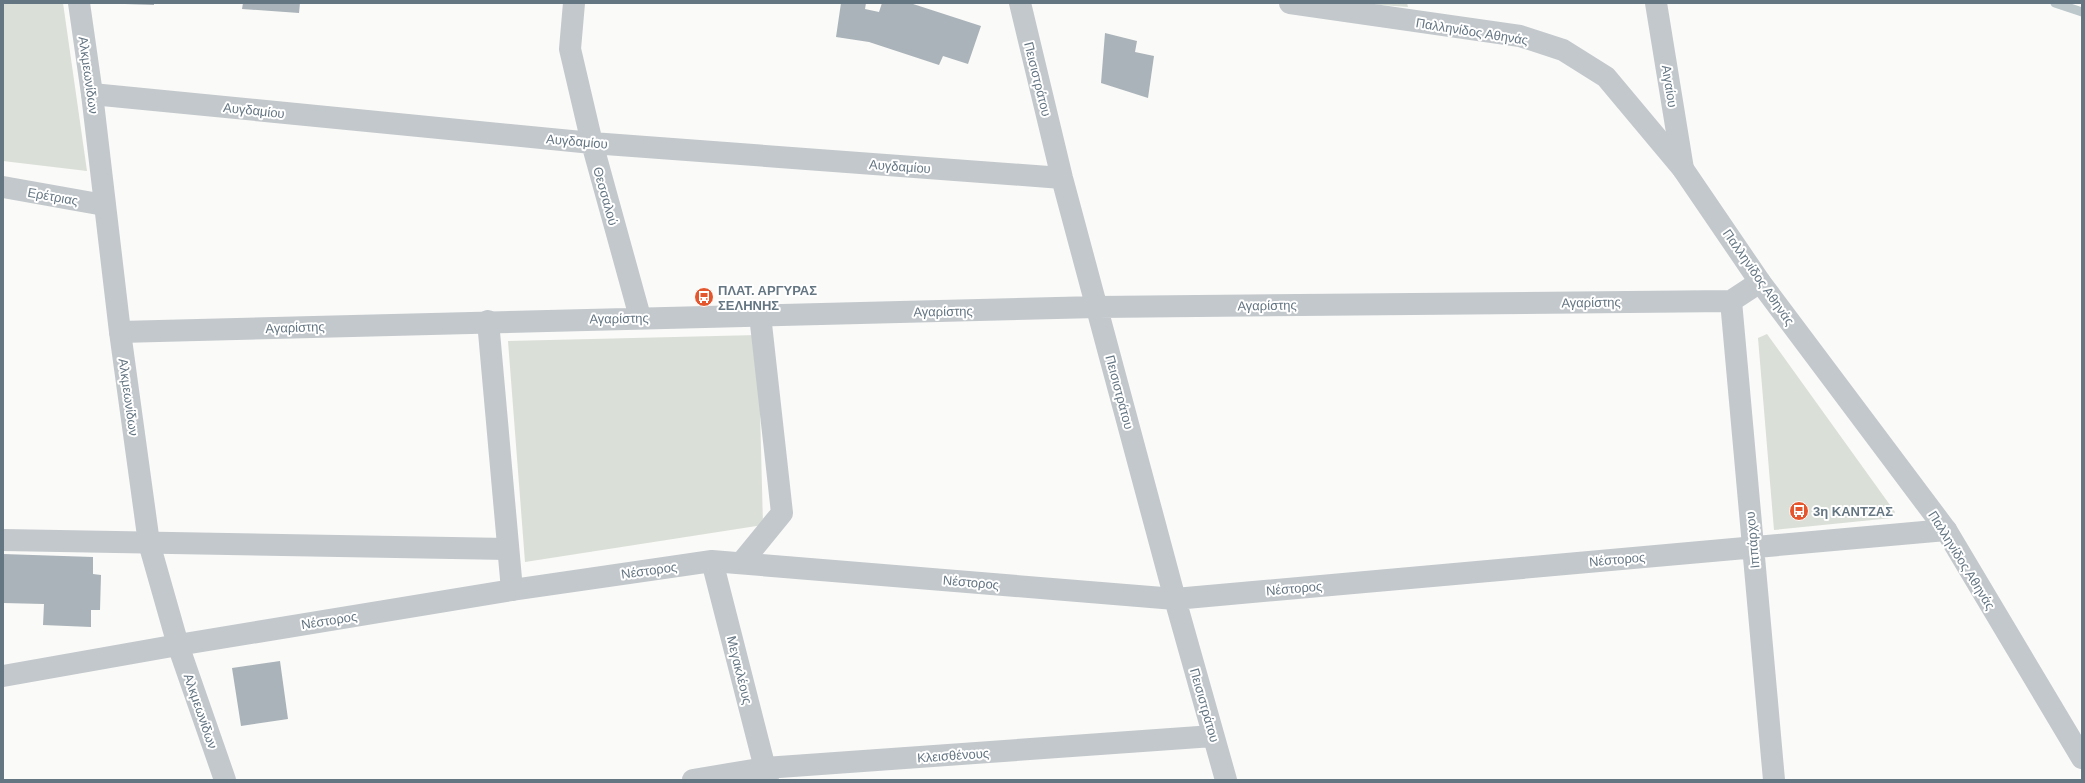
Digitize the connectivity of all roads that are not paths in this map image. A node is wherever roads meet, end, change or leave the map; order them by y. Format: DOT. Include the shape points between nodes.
graph roads {
  1 [pos="79,3"];
  2 [pos="574,3"];
  3 [pos="1020,3"];
  4 [pos="1290,3"];
  5 [pos="1656,3"];
  6 [pos="92,94"];
  7 [pos="592,143"];
  8 [pos="1683,169"];
  9 [pos="1062,178"];
  10 [pos="3,187"];
  11 [pos="104,205"];
  12 [pos="1760,282"];
  13 [pos="1731,301"];
  14 [pos="1097,307"];
  15 [pos="760,315"];
  16 [pos="640,318"];
  17 [pos="488,321"];
  18 [pos="120,332"];
  19 [pos="1946,530"];
  20 [pos="3,540"];
  21 [pos="149,543"];
  22 [pos="1753,547"];
  23 [pos="508,549"];
  24 [pos="712,561"];
  25 [pos="742,562"];
  26 [pos="512,590"];
  27 [pos="1175,599"];
  28 [pos="178,645"];
  29 [pos="3,676"];
  30 [pos="1213,736"];
  31 [pos="2082,758"];
  32 [pos="767,774"];
  33 [pos="225,780"];
  34 [pos="693,780"];
  35 [pos="1226,780"];
  36 [pos="1774,780"];
  1 -- 6 [label="street, Αλκμεωνίδων"];
  2 -- 7 [label="street, Θεσσαλού" via="570,49"];
  3 -- 9 [label="street, Πεισιστράτου"];
  4 -- 8 [label="street, Παλληνίδος Αθηνάς" via="1520,36 1564,50 1606,77"];
  5 -- 8 [label="street, Αιγαίου"];
  6 -- 7 [label="street, Αυγδαμίου"];
  6 -- 11 [label="street, Αλκμεωνίδων"];
  7 -- 9 [label="street, Αυγδαμίου"];
  7 -- 16 [label="street, Θεσσαλού"];
  8 -- 12 [label="street, Παλληνίδος Αθηνάς"];
  9 -- 14 [label="street, Πεισιστράτου"];
  10 -- 11 [label="street, Ερέτριας"];
  11 -- 18 [label="street, Αλκμεωνίδων"];
  12 -- 13 [label="street"];
  12 -- 19 [label="street, Παλληνίδος Αθηνάς"];
  13 -- 14 [label="street, Αγαρίστης"];
  13 -- 22 [label="street, Ιππάρχου"];
  14 -- 15 [label="street, Αγαρίστης"];
  14 -- 27 [label="street, Πεισιστράτου"];
  15 -- 16 [label="street, Αγαρίστης"];
  15 -- 25 [label="street" via="782,513"];
  16 -- 17 [label="street, Αγαρίστης"];
  17 -- 18 [label="street, Αγαρίστης"];
  17 -- 23 [label="street"];
  18 -- 21 [label="street, Αλκμεωνίδων"];
  19 -- 22 [label="street, Νέστορος"];
  19 -- 31 [label="street, Παλληνίδος Αθηνάς"];
  20 -- 21 [label="street"];
  21 -- 23 [label="street"];
  21 -- 28 [label="street, Αλκμεωνίδων"];
  22 -- 27 [label="street, Νέστορος"];
  22 -- 36 [label="street, Ιππάρχου"];
  23 -- 26 [label="street"];
  24 -- 25 [label="street, Νέστορος"];
  24 -- 26 [label="street, Νέστορος"];
  24 -- 32 [label="street, Μεγακλέους"];
  25 -- 27 [label="street, Νέστορος"];
  26 -- 28 [label="street, Νέστορος"];
  27 -- 30 [label="street, Πεισιστράτου"];
  28 -- 29 [label="street, Νέστορος"];
  28 -- 33 [label="street, Αλκμεωνίδων"];
  30 -- 32 [label="street, Κλεισθένους"];
  30 -- 35 [label="street, Πεισιστράτου"];
  32 -- 34 [label="street, Κλεισθένους"];
}
